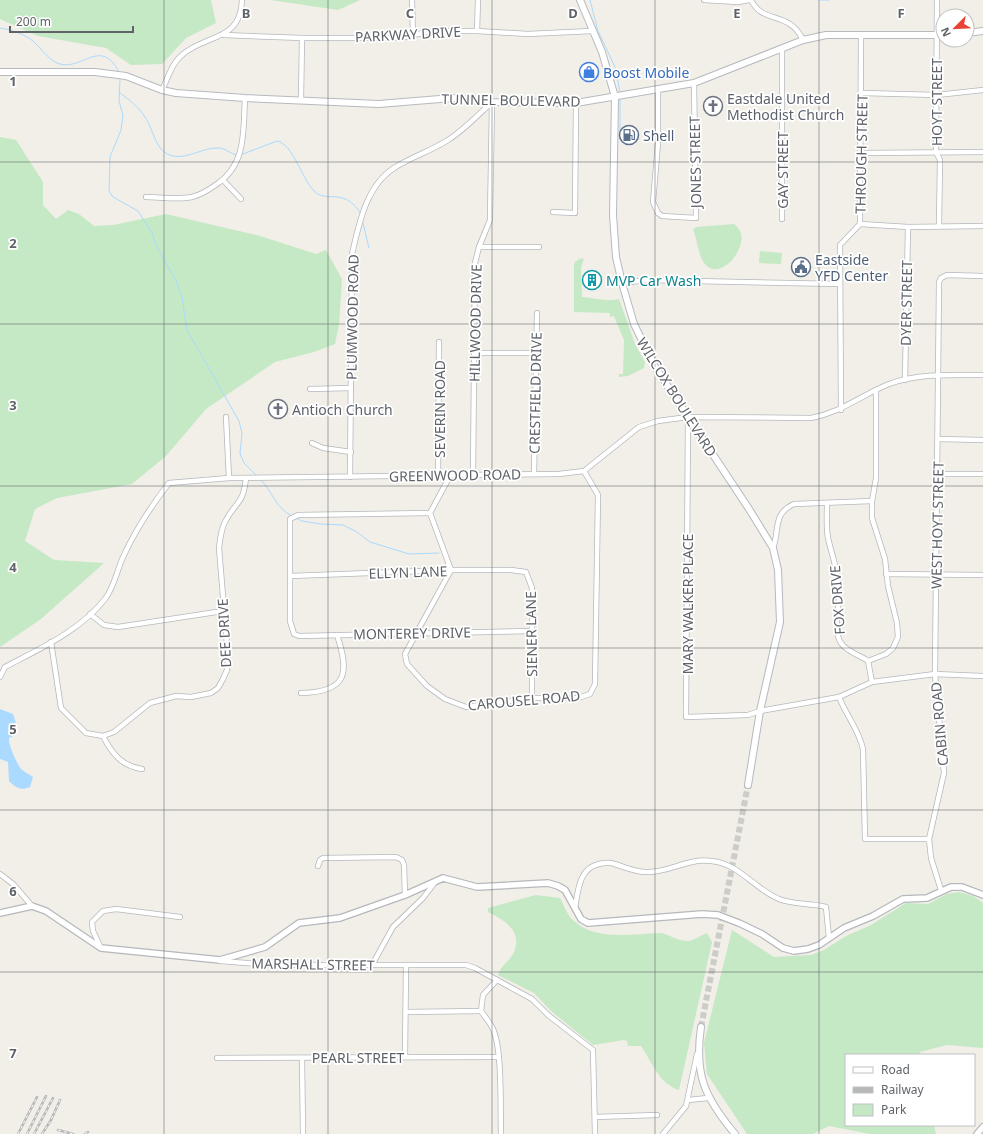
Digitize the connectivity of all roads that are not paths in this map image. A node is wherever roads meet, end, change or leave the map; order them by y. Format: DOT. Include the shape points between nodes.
graph roads {
  1 [pos="242,0"];
  2 [pos="412,0"];
  3 [pos="478,0"];
  4 [pos="580,0"];
  5 [pos="704,0"];
  6 [pos="750,0"];
  7 [pos="477,31"];
  8 [pos="592,31"];
  9 [pos="224,35"];
  10 [pos="412,35"];
  11 [pos="861,35"];
  12 [pos="935,36"];
  13 [pos="302,38"];
  14 [pos="803,40"];
  15 [pos="936,48"];
  16 [pos="782,49"];
  17 [pos="0,72"];
  18 [pos="694,83"];
  19 [pos="658,88"];
  20 [pos="162,90"];
  21 [pos="983,90"];
  22 [pos="862,93"];
  23 [pos="937,95"];
  24 [pos="615,97"];
  25 [pos="245,98"];
  26 [pos="301,99"];
  27 [pos="492,102"];
  28 [pos="576,103"];
  29 [pos="936,152"];
  30 [pos="983,152"];
  31 [pos="861,153"];
  32 [pos="223,180"];
  33 [pos="146,197"];
  34 [pos="241,199"];
  35 [pos="552,212"];
  36 [pos="782,219"];
  37 [pos="860,224"];
  38 [pos="939,226"];
  39 [pos="983,226"];
  40 [pos="908,227"];
  41 [pos="479,247"];
  42 [pos="539,247"];
  43 [pos="983,276"];
  44 [pos="622,283"];
  45 [pos="840,284"];
  46 [pos="537,313"];
  47 [pos="439,342"];
  48 [pos="474,352"];
  49 [pos="536,353"];
  50 [pos="938,375"];
  51 [pos="983,375"];
  52 [pos="905,380"];
  53 [pos="351,388"];
  54 [pos="310,389"];
  55 [pos="876,390"];
  56 [pos="841,410"];
  57 [pos="226,417"];
  58 [pos="688,418"];
  59 [pos="938,439"];
  60 [pos="983,440"];
  61 [pos="312,443"];
  62 [pos="351,452"];
  63 [pos="584,471"];
  64 [pos="534,474"];
  65 [pos="938,474"];
  66 [pos="983,474"];
  67 [pos="473,475"];
  68 [pos="438,476"];
  69 [pos="450,476"];
  70 [pos="350,477"];
  71 [pos="229,478"];
  72 [pos="246,478"];
  73 [pos="872,501"];
  74 [pos="827,504"];
  75 [pos="430,513"];
  76 [pos="772,548"];
  77 [pos="452,570"];
  78 [pos="526,572"];
  79 [pos="886,574"];
  80 [pos="936,574"];
  81 [pos="983,575"];
  82 [pos="290,576"];
  83 [pos="223,611"];
  84 [pos="90,614"];
  85 [pos="531,631"];
  86 [pos="415,633"];
  87 [pos="337,635"];
  88 [pos="51,642"];
  89 [pos="868,661"];
  90 [pos="935,674"];
  91 [pos="983,676"];
  92 [pos="0,677"];
  93 [pos="872,682"];
  94 [pos="301,693"];
  95 [pos="839,697"];
  96 [pos="532,698"];
  97 [pos="760,711"];
  98 [pos="103,736"];
  99 [pos="142,769"];
  100 [pos="748,785"];
  101 [pos="929,840"];
  102 [pos="318,866"];
  103 [pos="0,874"];
  104 [pos="436,880"];
  105 [pos="941,890"];
  106 [pos="405,895"];
  107 [pos="983,895"];
  108 [pos="32,906"];
  109 [pos="575,908"];
  110 [pos="0,913"];
  111 [pos="180,916"];
  112 [pos="830,938"];
  113 [pos="101,948"];
  114 [pos="220,960"];
  115 [pos="372,965"];
  116 [pos="406,966"];
  117 [pos="496,980"];
  118 [pos="481,1011"];
  119 [pos="406,1012"];
  120 [pos="701,1027"];
  121 [pos="698,1051"];
  122 [pos="405,1057"];
  123 [pos="498,1057"];
  124 [pos="217,1058"];
  125 [pos="302,1058"];
  126 [pos="708,1098"];
  127 [pos="687,1103"];
  128 [pos="657,1115"];
  129 [pos="595,1117"];
  130 [pos="983,1127"];
  131 [pos="303,1134"];
  132 [pos="500,1134"];
  133 [pos="595,1134"];
  134 [pos="663,1134"];
  135 [pos="735,1134"];
  136 [pos="977,1134"];
  1 -- 9 [label="street" via="234,25"];
  2 -- 10 [label="street"];
  3 -- 7 [label="street"];
  4 -- 8 [label="main road, WILCOX BOULEVARD"];
  5 -- 6 [label="street"];
  6 -- 14 [label="street" via="764,14 791,23"];
  7 -- 8 [label="street, PARKWAY DRIVE" via="528,34"];
  7 -- 10 [label="street, PARKWAY DRIVE" via="432,31"];
  8 -- 24 [label="main road, WILCOX BOULEVARD" via="602,52"];
  9 -- 13 [label="street, PARKWAY DRIVE"];
  9 -- 20 [label="street" via="194,46 181,56"];
  10 -- 13 [label="street, PARKWAY DRIVE" via="401,38"];
  11 -- 12 [label="main road, TUNNEL BOULEVARD"];
  11 -- 14 [label="main road, TUNNEL BOULEVARD" via="826,35"];
  11 -- 22 [label="street, THROUGH STREET"];
  13 -- 26 [label="street"];
  14 -- 16 [label="main road, TUNNEL BOULEVARD"];
  15 -- 23 [label="street, HOYT STREET"];
  16 -- 18 [label="main road, TUNNEL BOULEVARD"];
  16 -- 36 [label="street, GAY STREET"];
  17 -- 20 [label="main road, TUNNEL BOULEVARD" via="95,72 126,76"];
  18 -- 19 [label="main road, TUNNEL BOULEVARD"];
  18 -- 19 [label="street, JONES STREET" via="696,218 662,216 653,202 658,143"];
  19 -- 24 [label="main road, TUNNEL BOULEVARD"];
  20 -- 25 [label="main road, TUNNEL BOULEVARD"];
  21 -- 23 [label="street"];
  22 -- 23 [label="street"];
  22 -- 31 [label="street, THROUGH STREET"];
  23 -- 29 [label="street, HOYT STREET"];
  24 -- 28 [label="main road, TUNNEL BOULEVARD"];
  24 -- 44 [label="main road, WILCOX BOULEVARD" via="613,214 616,257"];
  25 -- 26 [label="main road, TUNNEL BOULEVARD"];
  25 -- 32 [label="street" via="238,162"];
  26 -- 27 [label="main road, TUNNEL BOULEVARD" via="379,104 452,98"];
  27 -- 28 [label="main road, TUNNEL BOULEVARD"];
  27 -- 41 [label="street, HILLWOOD DRIVE" via="490,220"];
  27 -- 53 [label="street, PLUMWOOD ROAD" via="448,140 393,168 380,179 369,198 352,254"];
  28 -- 35 [label="street" via="576,213"];
  29 -- 30 [label="street"];
  29 -- 31 [label="street"];
  29 -- 38 [label="street, HOYT STREET" via="940,160"];
  31 -- 37 [label="street, THROUGH STREET"];
  32 -- 33 [label="street" via="209,190 192,197"];
  32 -- 34 [label="street"];
  37 -- 40 [label="street"];
  37 -- 45 [label="street, THROUGH STREET" via="840,245"];
  38 -- 39 [label="street"];
  38 -- 40 [label="street"];
  40 -- 52 [label="street, DYER STREET"];
  41 -- 42 [label="street"];
  41 -- 48 [label="street, HILLWOOD DRIVE" via="475,263"];
  43 -- 50 [label="street" via="947,275 939,282"];
  44 -- 45 [label="street" via="647,280"];
  44 -- 58 [label="main road, WILCOX BOULEVARD" via="638,336"];
  45 -- 56 [label="street, THROUGH STREET"];
  46 -- 49 [label="street, CRESTFIELD DRIVE"];
  47 -- 68 [label="street, SEVERIN ROAD"];
  48 -- 49 [label="street"];
  48 -- 67 [label="street, HILLWOOD DRIVE"];
  49 -- 64 [label="street, CRESTFIELD DRIVE"];
  50 -- 51 [label="street"];
  50 -- 52 [label="street"];
  50 -- 59 [label="street, WEST HOYT STREET"];
  52 -- 55 [label="street"];
  53 -- 54 [label="street"];
  53 -- 62 [label="street, PLUMWOOD ROAD"];
  55 -- 56 [label="street"];
  55 -- 73 [label="street" via="876,478"];
  56 -- 58 [label="street" via="812,418"];
  57 -- 71 [label="street"];
  58 -- 63 [label="street" via="658,420 639,427"];
  58 -- 76 [label="main road, WILCOX BOULEVARD"];
  58 -- 97 [label="street, MARY WALKER PLACE" via="686,717 748,715"];
  59 -- 60 [label="street"];
  59 -- 65 [label="street, WEST HOYT STREET"];
  61 -- 62 [label="street" via="323,448"];
  62 -- 70 [label="street, PLUMWOOD ROAD"];
  63 -- 64 [label="street, GREENWOOD ROAD"];
  63 -- 96 [label="street, CAROUSEL ROAD" via="598,495 595,684 590,694 578,698"];
  64 -- 67 [label="street, GREENWOOD ROAD"];
  65 -- 66 [label="street"];
  65 -- 80 [label="street, WEST HOYT STREET"];
  67 -- 69 [label="street, GREENWOOD ROAD"];
  68 -- 69 [label="street, GREENWOOD ROAD"];
  68 -- 70 [label="street, GREENWOOD ROAD"];
  69 -- 75 [label="street"];
  70 -- 72 [label="street, GREENWOOD ROAD"];
  71 -- 72 [label="street, GREENWOOD ROAD"];
  71 -- 84 [label="street, GREENWOOD ROAD" via="169,483 154,503 123,556 105,600"];
  72 -- 83 [label="street, DEE DRIVE" via="243,499 225,521 221,536 219,548"];
  73 -- 74 [label="street"];
  73 -- 79 [label="street" via="872,518 882,547"];
  74 -- 76 [label="street" via="794,504 786,507 780,514"];
  74 -- 89 [label="street, FOX DRIVE" via="828,537 836,564 839,592 837,634 849,652"];
  75 -- 77 [label="street"];
  75 -- 82 [label="street" via="298,515 290,519"];
  76 -- 97 [label="main road, WILCOX BOULEVARD" via="778,570 780,622"];
  77 -- 78 [label="street, ELLYN LANE"];
  77 -- 82 [label="street, ELLYN LANE"];
  77 -- 86 [label="street, CAROUSEL ROAD"];
  78 -- 85 [label="street, SIENER LANE" via="532,588"];
  79 -- 80 [label="street"];
  79 -- 89 [label="street" via="898,637 893,648 886,654"];
  80 -- 81 [label="street"];
  80 -- 90 [label="street, WEST HOYT STREET"];
  82 -- 87 [label="street, MONTEREY DRIVE" via="290,621 294,634"];
  83 -- 84 [label="street" via="118,627 104,625"];
  83 -- 98 [label="street, DEE DRIVE" via="227,670 218,688 203,696 176,696 150,703 114,732"];
  84 -- 88 [label="street, GREENWOOD ROAD"];
  85 -- 86 [label="street, MONTEREY DRIVE"];
  85 -- 96 [label="street, SIENER LANE"];
  86 -- 87 [label="street, MONTEREY DRIVE"];
  86 -- 96 [label="street, CAROUSEL ROAD" via="405,654 407,664 427,686 445,699 466,707"];
  87 -- 94 [label="street" via="344,658 343,673 337,685 324,691"];
  88 -- 92 [label="street, GREENWOOD ROAD" via="5,667"];
  88 -- 98 [label="street" via="61,708 86,733"];
  89 -- 93 [label="street"];
  90 -- 91 [label="street"];
  90 -- 93 [label="street"];
  90 -- 101 [label="street, CABIN ROAD" via="944,773"];
  93 -- 95 [label="street"];
  95 -- 97 [label="street"];
  95 -- 101 [label="street" via="860,735 863,749 865,839"];
  97 -- 100 [label="main road, WILCOX BOULEVARD"];
  98 -- 99 [label="street" via="117,757 130,767"];
  101 -- 105 [label="street, CABIN ROAD" via="931,858"];
  102 -- 106 [label="street" via="324,858 396,857 402,860 404,865"];
  103 -- 108 [label="street" via="13,884"];
  104 -- 106 [label="street"];
  104 -- 109 [label="street" via="449,879 478,887 548,883 565,890"];
  104 -- 115 [label="street" via="423,898 393,927"];
  105 -- 107 [label="street" via="962,887"];
  105 -- 112 [label="street" via="927,898 903,899 844,928"];
  106 -- 114 [label="street" via="340,918 300,923 265,947"];
  108 -- 110 [label="street"];
  108 -- 113 [label="street" via="46,911"];
  109 -- 112 [label="street" via="581,919 588,922 718,915 794,951 808,949"];
  109 -- 112 [label="street" via="581,880 585,871 594,865 609,862 639,872 651,872 690,861 712,860 745,874 779,898 826,907"];
  111 -- 113 [label="street" via="116,909 102,911 92,922"];
  113 -- 114 [label="street"];
  114 -- 115 [label="street, MARSHALL STREET" via="272,965"];
  115 -- 116 [label="street, MARSHALL STREET"];
  116 -- 117 [label="street, MARSHALL STREET" via="466,965"];
  116 -- 119 [label="street"];
  117 -- 118 [label="street" via="482,995"];
  117 -- 129 [label="street, MARSHALL STREET" via="532,999 548,1015 593,1050"];
  118 -- 119 [label="street"];
  118 -- 123 [label="street" via="492,1027"];
  119 -- 122 [label="street"];
  120 -- 121 [label="main road"];
  121 -- 126 [label="main road"];
  121 -- 127 [label="street"];
  122 -- 123 [label="street, PEARL STREET"];
  122 -- 125 [label="street, PEARL STREET"];
  123 -- 132 [label="street"];
  124 -- 125 [label="street, PEARL STREET"];
  125 -- 131 [label="street"];
  126 -- 127 [label="street"];
  126 -- 135 [label="main road"];
  127 -- 134 [label="street"];
  128 -- 129 [label="street"];
  129 -- 133 [label="street, MARSHALL STREET"];
  130 -- 136 [label="street"];
}
